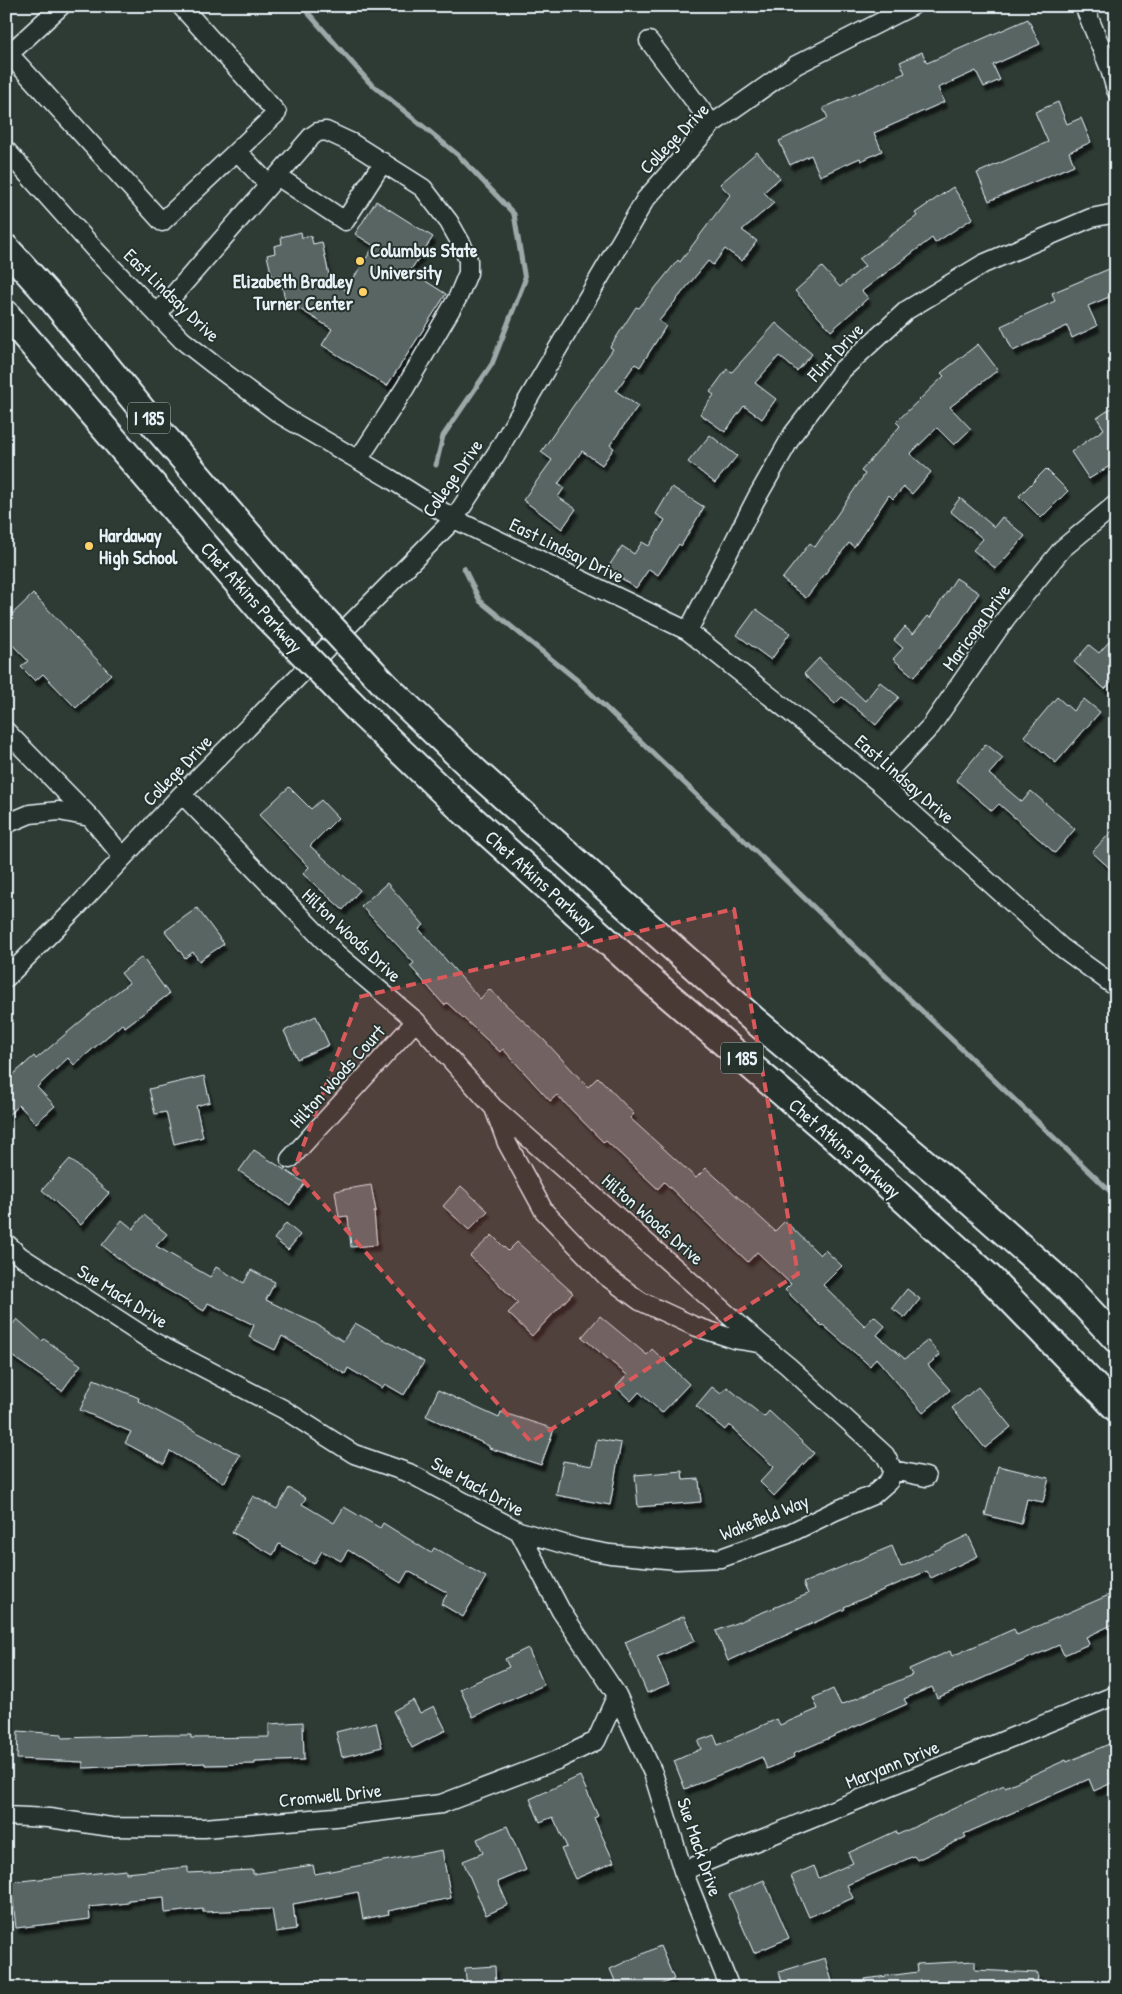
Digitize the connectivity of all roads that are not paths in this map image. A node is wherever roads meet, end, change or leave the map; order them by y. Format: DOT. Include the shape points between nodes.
graph roads {
  1 [pos="62,6"];
  2 [pos="181,6"];
  3 [pos="912,6"];
  4 [pos="1084,6"];
  5 [pos="649,41"];
  6 [pos="1116,90"];
  7 [pos="712,124"];
  8 [pos="6,150"];
  9 [pos="237,151"];
  10 [pos="383,162"];
  11 [pos="273,180"];
  12 [pos="1116,213"];
  13 [pos="6,248"];
  14 [pos="6,314"];
  15 [pos="157,314"];
  16 [pos="358,460"];
  17 [pos="1116,504"];
  18 [pos="454,519"];
  19 [pos="688,631"];
  20 [pos="6,731"];
  21 [pos="878,782"];
  22 [pos="182,794"];
  23 [pos="90,817"];
  24 [pos="6,824"];
  25 [pos="123,857"];
  26 [pos="6,978"];
  27 [pos="1116,987"];
  28 [pos="416,1021"];
  29 [pos="494,1108"];
  30 [pos="290,1160"];
  31 [pos="6,1243"];
  32 [pos="1116,1339"];
  33 [pos="760,1343"];
  34 [pos="1116,1408"];
  35 [pos="893,1470"];
  36 [pos="926,1477"];
  37 [pos="519,1531"];
  38 [pos="617,1695"];
  39 [pos="1116,1695"];
  40 [pos="6,1816"];
  41 [pos="683,1871"];
  42 [pos="730,1988"];
  1 -- 9 [label="street" via="9,54 162,222"];
  2 -- 9 [label="street" via="277,113"];
  3 -- 7 [label="street, College Drive" via="796,65"];
  4 -- 6 [label="street"];
  5 -- 7 [label="street"];
  7 -- 18 [label="street, College Drive" via="645,200 496,454"];
  8 -- 15 [label="street, East Lindsay Drive"];
  9 -- 11 [label="street"];
  10 -- 11 [label="street" via="326,131 318,132"];
  10 -- 11 [label="street" via="346,221"];
  10 -- 16 [label="street" via="423,188 462,245 468,260 468,273 458,297 405,388"];
  11 -- 15 [label="street"];
  12 -- 19 [label="street, Flint Drive" via="1091,218 983,264 907,310 842,370 793,434"];
  13 -- 32 [label="highway, Chet Atkins Parkway / I 185, bridge" via="293,586 387,687 475,772 753,1019 942,1177 1069,1289"];
  14 -- 34 [label="highway, Chet Atkins Parkway / I 185, bridge" via="266,616 362,714 460,808 646,976 857,1157 988,1276"];
  15 -- 16 [label="street, East Lindsay Drive" via="182,340 281,415"];
  16 -- 18 [label="street, East Lindsay Drive"];
  17 -- 21 [label="street, Maricopa Drive" via="1062,549 1006,618 931,726"];
  18 -- 19 [label="street, East Lindsay Drive"];
  18 -- 22 [label="street, College Drive"];
  19 -- 21 [label="street, East Lindsay Drive"];
  20 -- 23 [label="street"];
  21 -- 27 [label="street, East Lindsay Drive" via="1061,947"];
  22 -- 25 [label="street, College Drive"];
  22 -- 28 [label="street, Hilton Woods Drive" via="337,954"];
  23 -- 24 [label="street" via="59,811 30,814"];
  23 -- 25 [label="street"];
  25 -- 26 [label="street, College Drive"];
  28 -- 29 [label="street, Hilton Woods Drive"];
  28 -- 30 [label="street, Hilton Woods Court"];
  29 -- 33 [label="street, Hilton Woods Drive"];
  29 -- 33 [label="street, Hilton Woods Drive" via="507,1143 544,1211 606,1276 640,1301 694,1326 734,1339"];
  31 -- 37 [label="street, Sue Mack Drive" via="20,1256 150,1340 283,1409 354,1454 410,1473"];
  33 -- 35 [label="street, Hilton Woods Drive" via="885,1455"];
  35 -- 36 [label="street"];
  35 -- 37 [label="street, Wakefield Way" via="889,1481 873,1495 788,1534 721,1558 677,1560 610,1554"];
  37 -- 38 [label="street, Sue Mack Drive" via="561,1611"];
  38 -- 40 [label="street, Cromwell Drive" via="596,1741 557,1760 441,1804 335,1818 204,1828 111,1827"];
  38 -- 41 [label="street, Sue Mack Drive" via="653,1773"];
  39 -- 41 [label="street, Maryann Drive"];
  41 -- 42 [label="street, Sue Mack Drive"];
}
